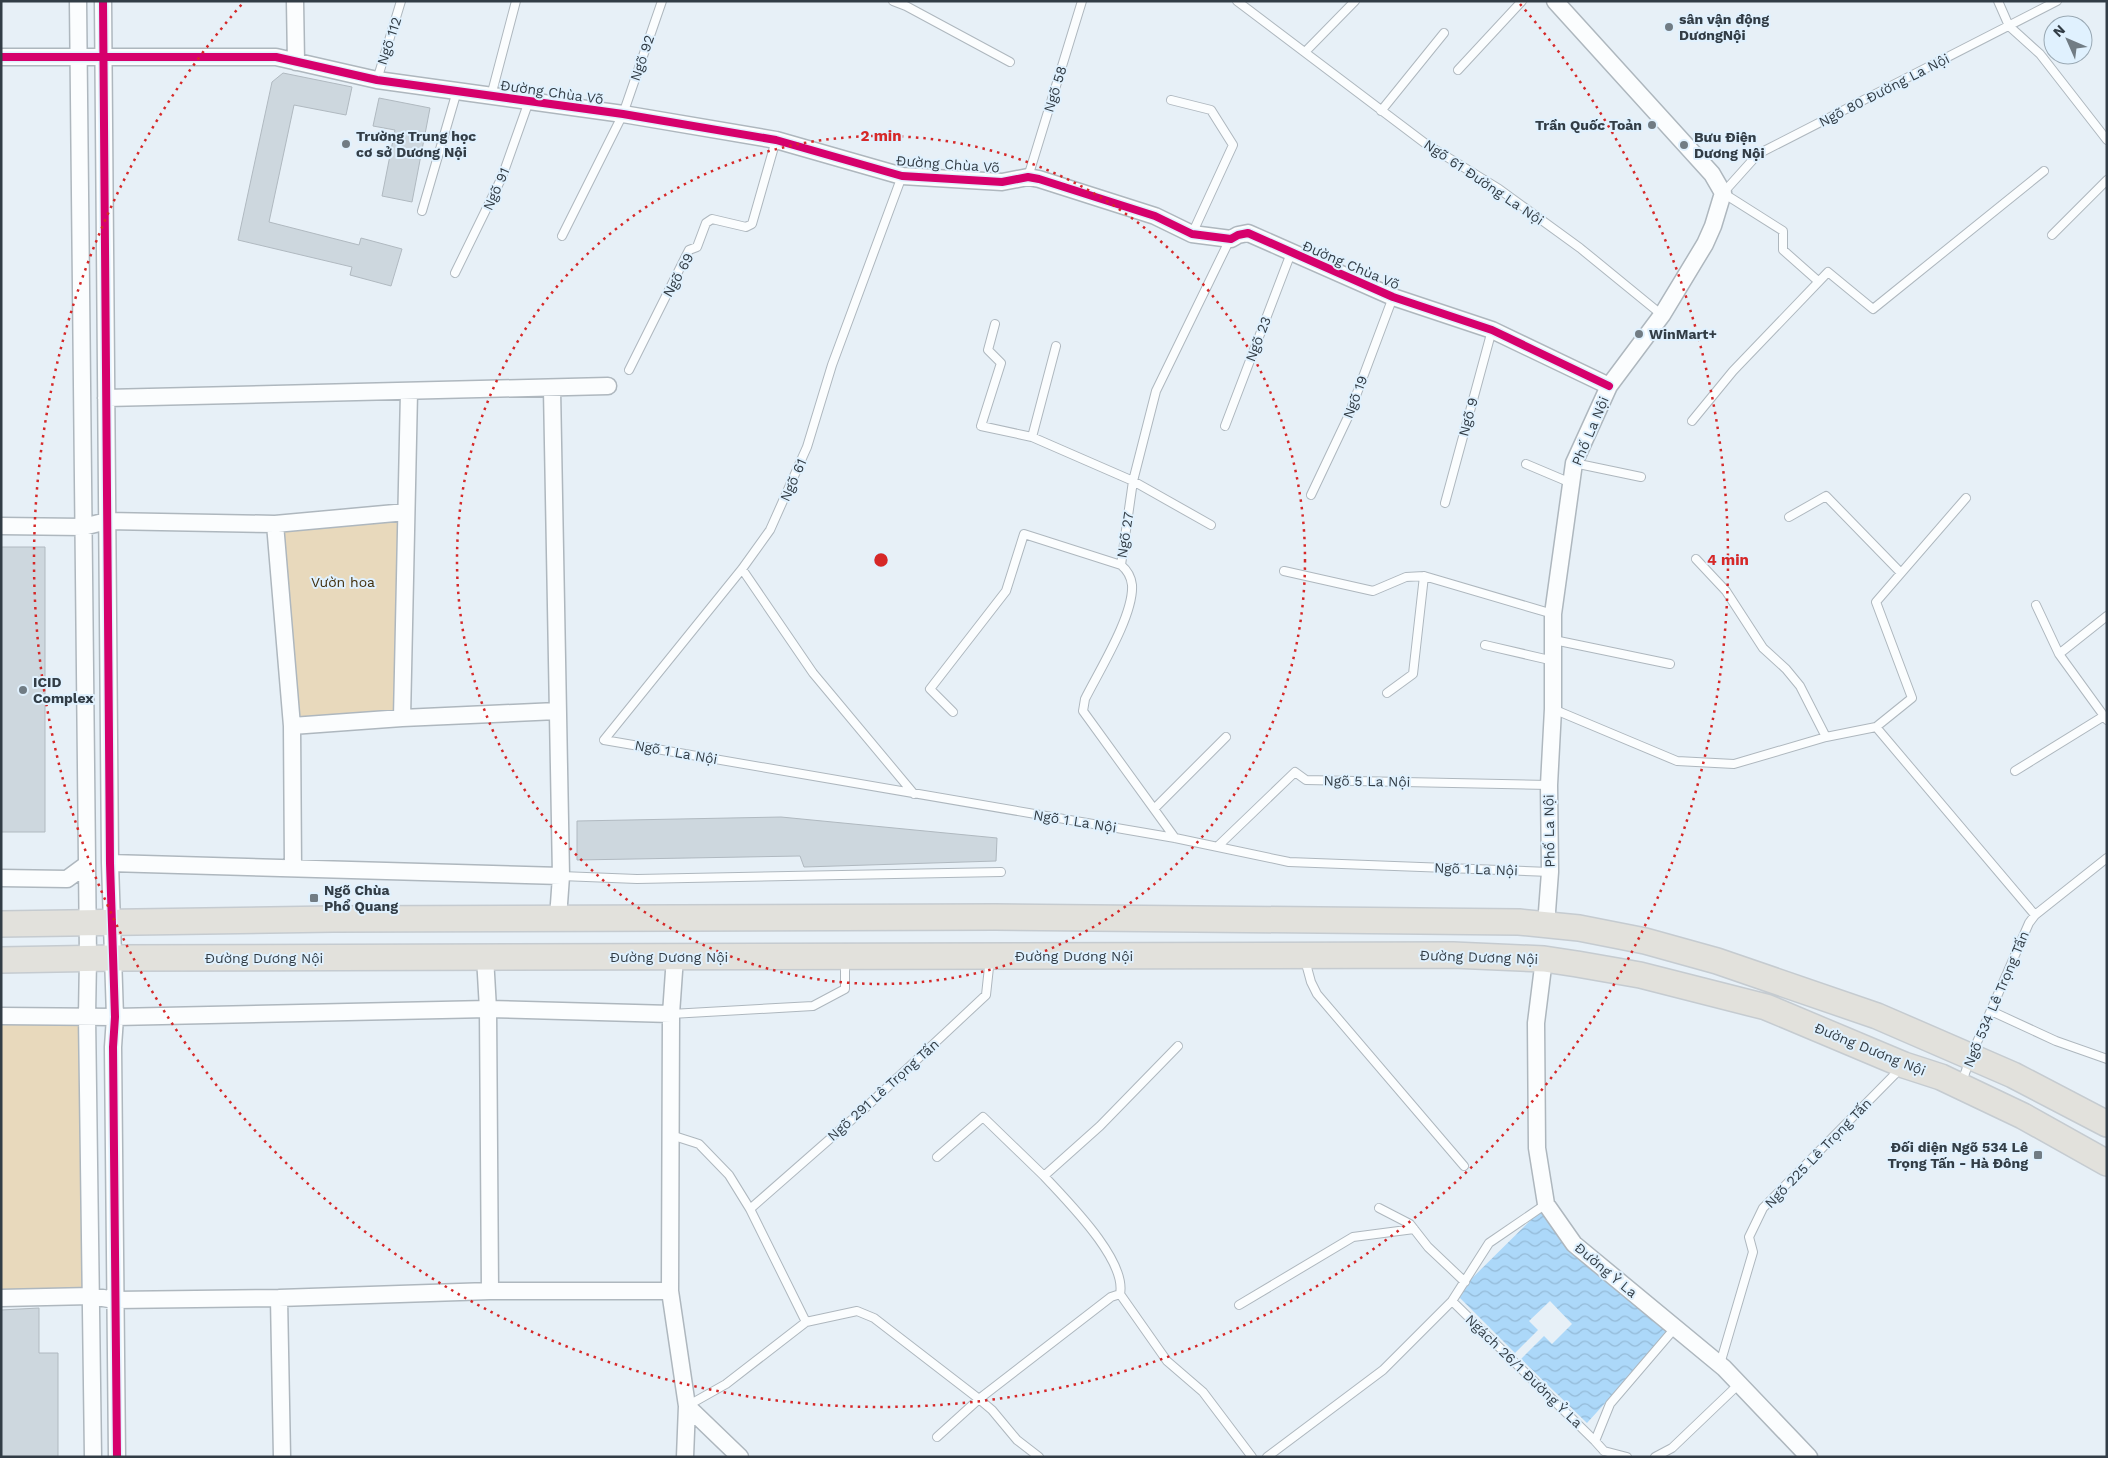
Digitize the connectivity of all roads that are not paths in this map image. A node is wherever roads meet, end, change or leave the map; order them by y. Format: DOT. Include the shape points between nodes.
graph roads {
  1 [pos="78,1"];
  2 [pos="103,1"];
  3 [pos="295,1"];
  4 [pos="402,1"];
  5 [pos="516,1"];
  6 [pos="662,1"];
  7 [pos="893,1"];
  8 [pos="1082,1"];
  9 [pos="1237,1"];
  10 [pos="1355,1"];
  11 [pos="1522,1"];
  12 [pos="1556,1"];
  13 [pos="1998,1"];
  14 [pos="2057,1"];
  15 [pos="2009,26"];
  16 [pos="1444,33"];
  17 [pos="1305,52"];
  18 [pos="104,56"];
  19 [pos="1,57"];
  20 [pos="78,57"];
  21 [pos="296,62"];
  22 [pos="1010,62"];
  23 [pos="1458,70"];
  24 [pos="376,80"];
  25 [pos="457,91"];
  26 [pos="491,96"];
  27 [pos="1171,100"];
  28 [pos="529,101"];
  29 [pos="1381,111"];
  30 [pos="623,114"];
  31 [pos="776,140"];
  32 [pos="2107,140"];
  33 [pos="2044,171"];
  34 [pos="902,176"];
  35 [pos="1028,177"];
  36 [pos="2107,180"];
  37 [pos="1723,193"];
  38 [pos="422,211"];
  39 [pos="1192,234"];
  40 [pos="2052,235"];
  41 [pos="562,236"];
  42 [pos="1231,239"];
  43 [pos="1291,253"];
  44 [pos="455,274"];
  45 [pos="1818,281"];
  46 [pos="1394,297"];
  47 [pos="1662,315"];
  48 [pos="995,324"];
  49 [pos="1492,330"];
  50 [pos="1056,346"];
  51 [pos="629,370"];
  52 [pos="608,386"];
  53 [pos="1609,386"];
  54 [pos="552,388"];
  55 [pos="409,392"];
  56 [pos="106,398"];
  57 [pos="1692,421"];
  58 [pos="1225,426"];
  59 [pos="1032,437"];
  60 [pos="1574,463"];
  61 [pos="1526,464"];
  62 [pos="1641,477"];
  63 [pos="1133,481"];
  64 [pos="1571,483"];
  65 [pos="1311,495"];
  66 [pos="1966,498"];
  67 [pos="1445,504"];
  68 [pos="406,512"];
  69 [pos="1789,517"];
  70 [pos="108,521"];
  71 [pos="275,524"];
  72 [pos="1,526"];
  73 [pos="1211,526"];
  74 [pos="83,527"];
  75 [pos="1696,558"];
  76 [pos="1121,565"];
  77 [pos="742,569"];
  78 [pos="1284,571"];
  79 [pos="1901,573"];
  80 [pos="1424,576"];
  81 [pos="2036,605"];
  82 [pos="1553,614"];
  83 [pos="2107,616"];
  84 [pos="1554,640"];
  85 [pos="1485,645"];
  86 [pos="2059,654"];
  87 [pos="1554,662"];
  88 [pos="1670,664"];
  89 [pos="1387,693"];
  90 [pos="1553,709"];
  91 [pos="557,711"];
  92 [pos="953,712"];
  93 [pos="402,718"];
  94 [pos="2105,718"];
  95 [pos="292,726"];
  96 [pos="1876,727"];
  97 [pos="1226,737"];
  98 [pos="1826,737"];
  99 [pos="604,740"];
  100 [pos="2015,770"];
  101 [pos="1549,785"];
  102 [pos="914,794"];
  103 [pos="1154,809"];
  104 [pos="1175,838"];
  105 [pos="1218,846"];
  106 [pos="2107,858"];
  107 [pos="110,863"];
  108 [pos="86,865"];
  109 [pos="294,868"];
  110 [pos="1001,872"];
  111 [pos="1550,872"];
  112 [pos="560,876"];
  113 [pos="1,878"];
  114 [pos="2035,915"];
  115 [pos="558,918"];
  116 [pos="1,924"];
  117 [pos="87,924"];
  118 [pos="112,924"];
  119 [pos="1546,926"];
  120 [pos="1304,955"];
  121 [pos="845,956"];
  122 [pos="990,956"];
  123 [pos="485,957"];
  124 [pos="675,957"];
  125 [pos="88,958"];
  126 [pos="113,958"];
  127 [pos="1544,959"];
  128 [pos="1,960"];
  129 [pos="488,1009"];
  130 [pos="1991,1011"];
  131 [pos="671,1014"];
  132 [pos="1,1016"];
  133 [pos="87,1016"];
  134 [pos="115,1016"];
  135 [pos="1178,1046"];
  136 [pos="1971,1056"];
  137 [pos="2107,1059"];
  138 [pos="1904,1065"];
  139 [pos="1960,1086"];
  140 [pos="2107,1124"];
  141 [pos="671,1135"];
  142 [pos="936,1156"];
  143 [pos="2107,1163"];
  144 [pos="1464,1166"];
  145 [pos="1044,1176"];
  146 [pos="1546,1204"];
  147 [pos="1379,1208"];
  148 [pos="750,1209"];
  149 [pos="1414,1229"];
  150 [pos="1465,1282"];
  151 [pos="670,1291"];
  152 [pos="490,1292"];
  153 [pos="1120,1294"];
  154 [pos="92,1296"];
  155 [pos="1,1298"];
  156 [pos="280,1298"];
  157 [pos="115,1300"];
  158 [pos="1452,1301"];
  159 [pos="1239,1305"];
  160 [pos="806,1322"];
  161 [pos="1675,1328"];
  162 [pos="1720,1365"];
  163 [pos="1739,1384"];
  164 [pos="979,1399"];
  165 [pos="687,1406"];
  166 [pos="937,1437"];
  167 [pos="1595,1441"];
  168 [pos="1603,1454"];
  169 [pos="93,1457"];
  170 [pos="116,1457"];
  171 [pos="282,1457"];
  172 [pos="685,1457"];
  173 [pos="740,1457"];
  174 [pos="1039,1457"];
  175 [pos="1252,1457"];
  176 [pos="1267,1457"];
  177 [pos="1627,1457"];
  178 [pos="1656,1457"];
  179 [pos="1809,1457"];
  1 -- 20 [label="street"];
  2 -- 18 [label="street"];
  3 -- 21 [label="street"];
  4 -- 24 [label="lane, Ngõ 112"];
  5 -- 26 [label="lane"];
  6 -- 30 [label="lane, Ngõ 92"];
  7 -- 22 [label="lane"];
  8 -- 35 [label="lane, Ngõ 58"];
  9 -- 17 [label="lane, Ngõ 61 Đường La Nội"];
  10 -- 17 [label="lane"];
  11 -- 23 [label="lane"];
  12 -- 37 [label="street" via="1712,174"];
  13 -- 15 [label="lane"];
  14 -- 15 [label="lane, Ngõ 80 Đường La Nội"];
  15 -- 32 [label="lane" via="2040,54"];
  15 -- 37 [label="lane, Ngõ 80 Đường La Nội" via="1758,154"];
  16 -- 29 [label="lane"];
  17 -- 29 [label="lane, Ngõ 61 Đường La Nội"];
  18 -- 20 [label="street, Đường Chùa Võ"];
  18 -- 21 [label="street, Đường Chùa Võ" via="268,57"];
  18 -- 56 [label="street"];
  19 -- 20 [label="street, Đường Chùa Võ"];
  20 -- 74 [label="street"];
  21 -- 24 [label="street, Đường Chùa Võ"];
  24 -- 25 [label="street, Đường Chùa Võ"];
  25 -- 26 [label="street, Đường Chùa Võ"];
  25 -- 38 [label="lane"];
  26 -- 28 [label="street, Đường Chùa Võ"];
  27 -- 39 [label="lane" via="1211,110 1234,145"];
  28 -- 30 [label="street, Đường Chùa Võ"];
  28 -- 44 [label="lane, Ngõ 91" via="502,177"];
  29 -- 47 [label="lane, Ngõ 61 Đường La Nội" via="1426,144 1499,189 1572,242"];
  30 -- 31 [label="street, Đường Chùa Võ"];
  30 -- 41 [label="lane, Ngõ 92"];
  31 -- 34 [label="street, Đường Chùa Võ"];
  31 -- 51 [label="lane, Ngõ 69" via="752,224 746,227 712,219 706,222 697,246 689,250"];
  33 -- 45 [label="lane" via="1873,309 1828,272"];
  34 -- 35 [label="street, Đường Chùa Võ" via="1002,182"];
  34 -- 77 [label="lane, Ngõ 61" via="832,365 808,447 770,530"];
  35 -- 39 [label="street, Đường Chùa Võ" via="1155,216"];
  36 -- 40 [label="lane"];
  37 -- 45 [label="lane" via="1783,231 1783,250"];
  37 -- 47 [label="street, Phố La Nội" via="1705,244"];
  39 -- 42 [label="street, Đường Chùa Võ"];
  42 -- 43 [label="street, Đường Chùa Võ" via="1248,233"];
  42 -- 63 [label="lane, Ngõ 27" via="1156,391"];
  43 -- 46 [label="street, Đường Chùa Võ"];
  43 -- 58 [label="lane, Ngõ 23"];
  45 -- 57 [label="lane" via="1733,371"];
  46 -- 49 [label="street, Đường Chùa Võ"];
  46 -- 65 [label="lane, Ngõ 19" via="1348,417"];
  47 -- 53 [label="street, Phố La Nội"];
  48 -- 59 [label="lane" via="988,350 1001,364 981,426"];
  49 -- 53 [label="street, Đường Chùa Võ"];
  49 -- 67 [label="lane, Ngõ 9"];
  50 -- 59 [label="lane"];
  52 -- 54 [label="street"];
  53 -- 60 [label="street, Phố La Nội"];
  54 -- 55 [label="street"];
  54 -- 91 [label="street"];
  55 -- 56 [label="street"];
  55 -- 68 [label="street"];
  56 -- 70 [label="street"];
  59 -- 63 [label="lane"];
  60 -- 62 [label="lane"];
  60 -- 64 [label="street, Phố La Nội"];
  61 -- 64 [label="lane"];
  63 -- 73 [label="lane"];
  63 -- 76 [label="lane, Ngõ 27"];
  64 -- 82 [label="street, Phố La Nội"];
  66 -- 79 [label="lane"];
  68 -- 71 [label="street"];
  68 -- 93 [label="street"];
  69 -- 79 [label="lane" via="1826,496"];
  70 -- 71 [label="street"];
  70 -- 74 [label="street"];
  70 -- 107 [label="street"];
  71 -- 95 [label="street"];
  72 -- 74 [label="street"];
  74 -- 108 [label="street"];
  75 -- 98 [label="lane" via="1726,591 1763,648 1800,686"];
  76 -- 92 [label="lane, Ngõ 27" via="1024,534 1006,591 930,689"];
  76 -- 103 [label="lane" via="1128,571 1132,583 1130,603 1085,699 1083,711"];
  77 -- 99 [label="lane, Ngõ 61"];
  77 -- 102 [label="lane" via="813,673"];
  78 -- 80 [label="lane" via="1373,591 1406,577"];
  79 -- 96 [label="lane" via="1876,602 1912,698"];
  80 -- 82 [label="lane"];
  80 -- 89 [label="lane" via="1413,674"];
  81 -- 86 [label="lane"];
  82 -- 84 [label="street, Phố La Nội"];
  83 -- 86 [label="lane"];
  84 -- 87 [label="street, Phố La Nội"];
  84 -- 88 [label="lane"];
  85 -- 87 [label="lane"];
  86 -- 94 [label="lane"];
  87 -- 90 [label="street, Phố La Nội"];
  90 -- 98 [label="lane" via="1677,760 1734,764"];
  90 -- 101 [label="street, Phố La Nội"];
  91 -- 93 [label="street"];
  91 -- 112 [label="street"];
  93 -- 95 [label="street"];
  94 -- 100 [label="lane"];
  95 -- 109 [label="street"];
  96 -- 98 [label="lane"];
  96 -- 114 [label="lane"];
  97 -- 103 [label="lane"];
  99 -- 102 [label="lane, Ngõ 1 La Nội"];
  101 -- 105 [label="lane, Ngõ 5 La Nội" via="1306,780 1295,772"];
  101 -- 111 [label="street, Phố La Nội"];
  102 -- 104 [label="lane, Ngõ 1 La Nội"];
  103 -- 104 [label="lane"];
  104 -- 105 [label="lane, Ngõ 1 La Nội"];
  105 -- 111 [label="lane, Ngõ 1 La Nội" via="1289,862"];
  106 -- 114 [label="lane, Ngõ 534 Lê Trọng Tấn"];
  107 -- 109 [label="street"];
  107 -- 118 [label="street"];
  108 -- 113 [label="street" via="66,879"];
  108 -- 117 [label="street"];
  109 -- 112 [label="street"];
  110 -- 112 [label="lane" via="637,879"];
  111 -- 119 [label="street, Phố La Nội"];
  112 -- 115 [label="street"];
  114 -- 130 [label="lane, Ngõ 534 Lê Trọng Tấn"];
  115 -- 118 [label="main road" via="333,918"];
  115 -- 119 [label="main road" via="1005,917 1520,922"];
  116 -- 117 [label="main road"];
  117 -- 118 [label="main road"];
  117 -- 125 [label="street"];
  118 -- 126 [label="street"];
  119 -- 127 [label="main road"];
  119 -- 136 [label="main road" via="1579,928 1645,941 1717,961 1877,1016"];
  120 -- 122 [label="main road, Đường Dương Nội"];
  120 -- 127 [label="main road, Đường Dương Nội"];
  120 -- 144 [label="lane" via="1317,994"];
  121 -- 122 [label="main road, Đường Dương Nội"];
  121 -- 124 [label="main road, Đường Dương Nội"];
  121 -- 131 [label="lane" via="844,989 813,1006"];
  122 -- 148 [label="lane, Ngõ 291 Lê Trọng Tấn" via="986,995"];
  123 -- 124 [label="main road, Đường Dương Nội"];
  123 -- 126 [label="main road, Đường Dương Nội"];
  123 -- 129 [label="street"];
  124 -- 131 [label="street"];
  125 -- 126 [label="main road, Đường Dương Nội"];
  125 -- 128 [label="main road, Đường Dương Nội"];
  125 -- 133 [label="street"];
  126 -- 134 [label="street"];
  127 -- 138 [label="main road, Đường Dương Nội" via="1640,975 1766,1007"];
  127 -- 146 [label="street, Đường Ỷ La" via="1536,1022 1536,1148"];
  129 -- 131 [label="street"];
  129 -- 134 [label="street"];
  129 -- 152 [label="street"];
  130 -- 136 [label="lane, Ngõ 534 Lê Trọng Tấn"];
  130 -- 137 [label="lane" via="2056,1041"];
  131 -- 141 [label="street"];
  132 -- 133 [label="street"];
  133 -- 134 [label="street"];
  133 -- 154 [label="street"];
  134 -- 157 [label="street"];
  135 -- 145 [label="lane" via="1100,1126"];
  136 -- 139 [label="lane, Ngõ 534 Lê Trọng Tấn"];
  136 -- 140 [label="main road"];
  138 -- 139 [label="main road, Đường Dương Nội"];
  138 -- 162 [label="lane, Ngõ 225 Lê Trọng Tấn" via="1763,1208 1749,1237 1753,1252"];
  139 -- 143 [label="main road, Đường Dương Nội" via="2023,1116"];
  141 -- 148 [label="lane" via="699,1144 729,1175"];
  141 -- 151 [label="street"];
  142 -- 145 [label="lane" via="983,1117"];
  145 -- 153 [label="lane" via="1085,1220 1111,1258 1122,1284"];
  146 -- 150 [label="lane" via="1488,1243"];
  146 -- 161 [label="street, Đường Ỷ La" via="1574,1244"];
  147 -- 149 [label="lane" via="1406,1221"];
  148 -- 160 [label="lane"];
  149 -- 150 [label="lane"];
  149 -- 159 [label="lane" via="1353,1237"];
  150 -- 158 [label="lane"];
  151 -- 152 [label="street"];
  151 -- 165 [label="street"];
  152 -- 156 [label="street"];
  153 -- 164 [label="lane"];
  153 -- 175 [label="lane" via="1167,1361 1203,1392"];
  154 -- 155 [label="street"];
  154 -- 157 [label="street"];
  154 -- 169 [label="street"];
  156 -- 157 [label="street"];
  156 -- 171 [label="street"];
  157 -- 170 [label="street"];
  158 -- 167 [label="lane, Ngách 26/1 Đường Ỷ La"];
  158 -- 176 [label="lane" via="1382,1370"];
  160 -- 164 [label="lane" via="857,1311 874,1318"];
  160 -- 165 [label="lane" via="726,1384"];
  161 -- 162 [label="street, Đường Ỷ La"];
  161 -- 167 [label="lane" via="1610,1404"];
  162 -- 163 [label="street, Đường Ỷ La"];
  163 -- 178 [label="lane" via="1672,1448"];
  163 -- 179 [label="street, Đường Ỷ La"];
  164 -- 166 [label="lane"];
  164 -- 174 [label="lane" via="1017,1440"];
  165 -- 172 [label="street"];
  165 -- 173 [label="street"];
  167 -- 168 [label="lane, Ngách 26/1 Đường Ỷ La"];
  168 -- 177 [label="lane"];
}
